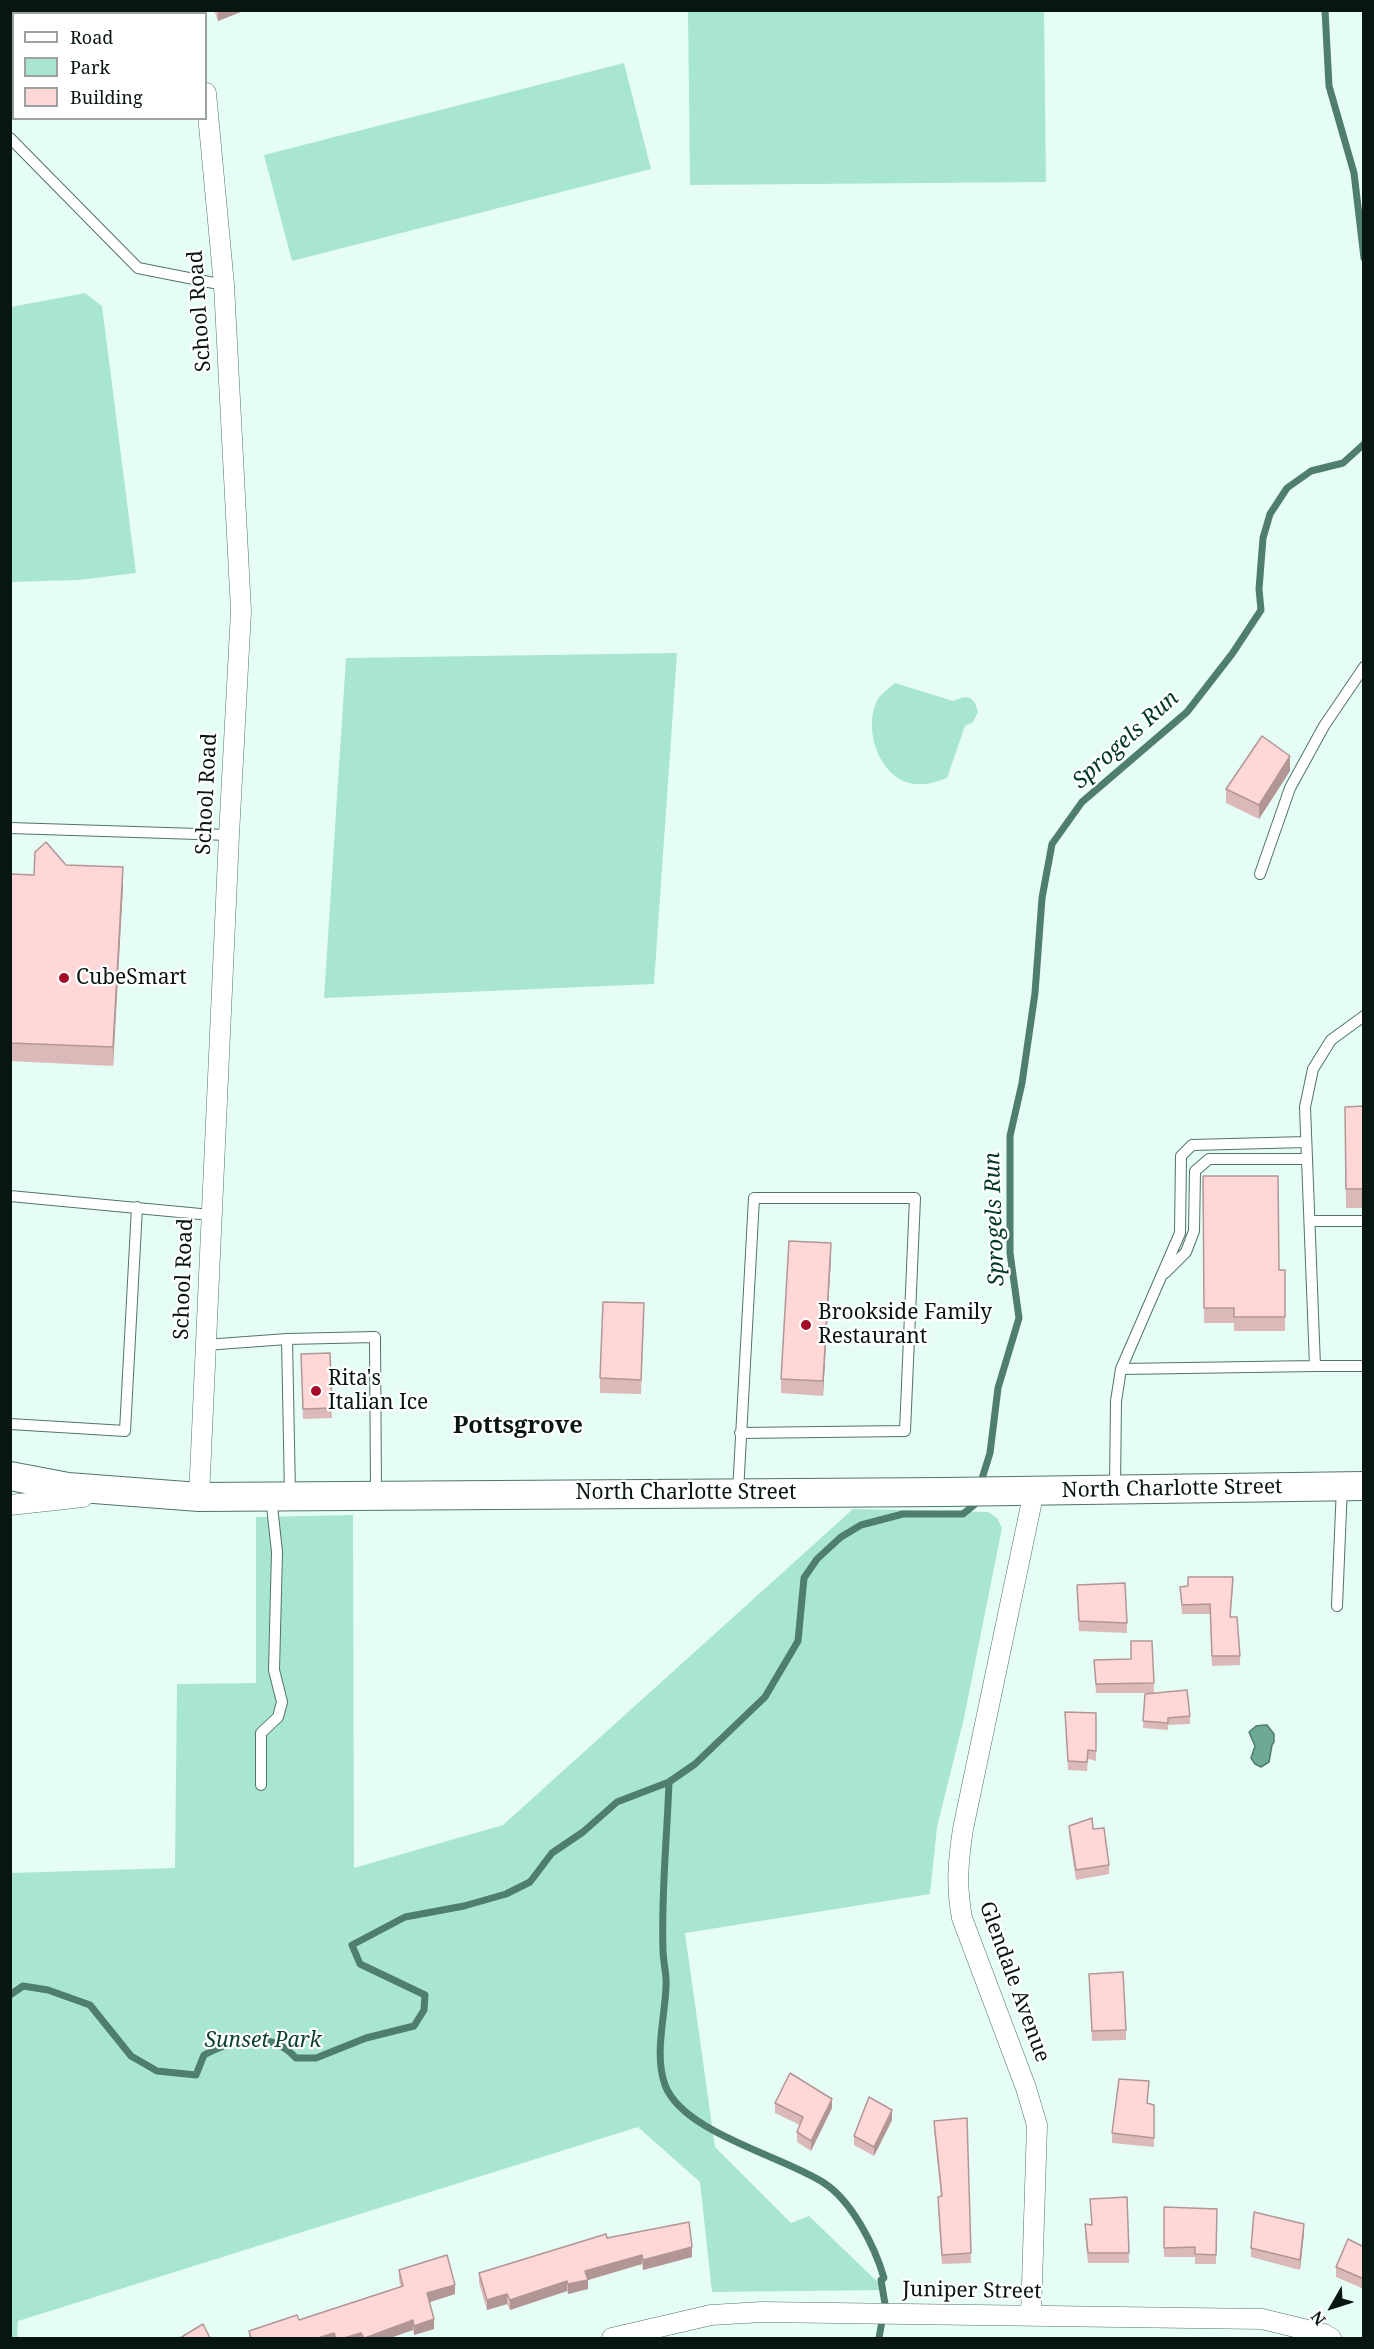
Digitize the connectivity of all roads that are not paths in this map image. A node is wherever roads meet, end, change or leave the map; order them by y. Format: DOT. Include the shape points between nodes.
graph roads {
  1 [pos="207,104"];
  2 [pos="10,138"];
  3 [pos="224,285"];
  4 [pos="1364,667"];
  5 [pos="10,828"];
  6 [pos="229,835"];
  7 [pos="1260,874"];
  8 [pos="1364,1016"];
  9 [pos="1306,1142"];
  10 [pos="1307,1159"];
  11 [pos="10,1196"];
  12 [pos="137,1207"];
  13 [pos="211,1215"];
  14 [pos="1310,1221"];
  15 [pos="1364,1221"];
  16 [pos="1160,1277"];
  17 [pos="287,1339"];
  18 [pos="205,1345"];
  19 [pos="1315,1366"];
  20 [pos="1364,1366"];
  21 [pos="1120,1369"];
  22 [pos="10,1424"];
  23 [pos="740,1433"];
  24 [pos="10,1476"];
  25 [pos="1353,1486"];
  26 [pos="1114,1490"];
  27 [pos="1034,1491"];
  28 [pos="738,1492"];
  29 [pos="122,1493"];
  30 [pos="199,1497"];
  31 [pos="281,1497"];
  32 [pos="376,1497"];
  33 [pos="10,1505"];
  34 [pos="1337,1606"];
  35 [pos="261,1785"];
  36 [pos="1031,2315"];
  37 [pos="612,2338"];
  38 [pos="1331,2338"];
  1 -- 3 [label="street, School Road"];
  2 -- 3 [label="lane" via="138,268"];
  3 -- 6 [label="street, School Road" via="241,611"];
  4 -- 7 [label="lane" via="1324,726 1290,788"];
  5 -- 6 [label="lane"];
  6 -- 13 [label="street, School Road"];
  8 -- 9 [label="lane" via="1331,1040 1313,1069 1305,1107"];
  9 -- 10 [label="lane"];
  9 -- 16 [label="lane" via="1192,1146 1181,1156 1180,1233"];
  10 -- 14 [label="lane"];
  10 -- 16 [label="lane" via="1209,1159 1195,1171 1194,1231 1186,1252"];
  11 -- 12 [label="lane"];
  12 -- 13 [label="lane"];
  12 -- 22 [label="lane" via="125,1431"];
  13 -- 18 [label="street, School Road"];
  14 -- 15 [label="lane"];
  14 -- 19 [label="lane"];
  16 -- 21 [label="lane"];
  17 -- 18 [label="lane"];
  17 -- 31 [label="lane"];
  17 -- 32 [label="lane" via="375,1337"];
  18 -- 30 [label="street, School Road"];
  19 -- 20 [label="lane"];
  19 -- 21 [label="lane"];
  21 -- 26 [label="lane"];
  23 -- 23 [label="lane" via="754,1198 915,1198 905,1431"];
  23 -- 28 [label="lane"];
  24 -- 29 [label="main road, North Charlotte Street"];
  25 -- 26 [label="main road, North Charlotte Street"];
  25 -- 34 [label="lane"];
  26 -- 27 [label="main road, North Charlotte Street"];
  27 -- 28 [label="main road, North Charlotte Street"];
  27 -- 36 [label="street, Glendale Avenue" via="963,1829 957,1890 962,1918 1037,2125"];
  28 -- 32 [label="main road, North Charlotte Street"];
  29 -- 30 [label="main road, North Charlotte Street"];
  29 -- 33 [label="street"];
  30 -- 31 [label="main road, North Charlotte Street"];
  31 -- 32 [label="main road, North Charlotte Street"];
  31 -- 35 [label="lane" via="274,1670 282,1702 278,1717 261,1733"];
  36 -- 37 [label="street, Juniper Street" via="762,2312 711,2315"];
  36 -- 38 [label="street, Juniper Street" via="1263,2319"];
}
